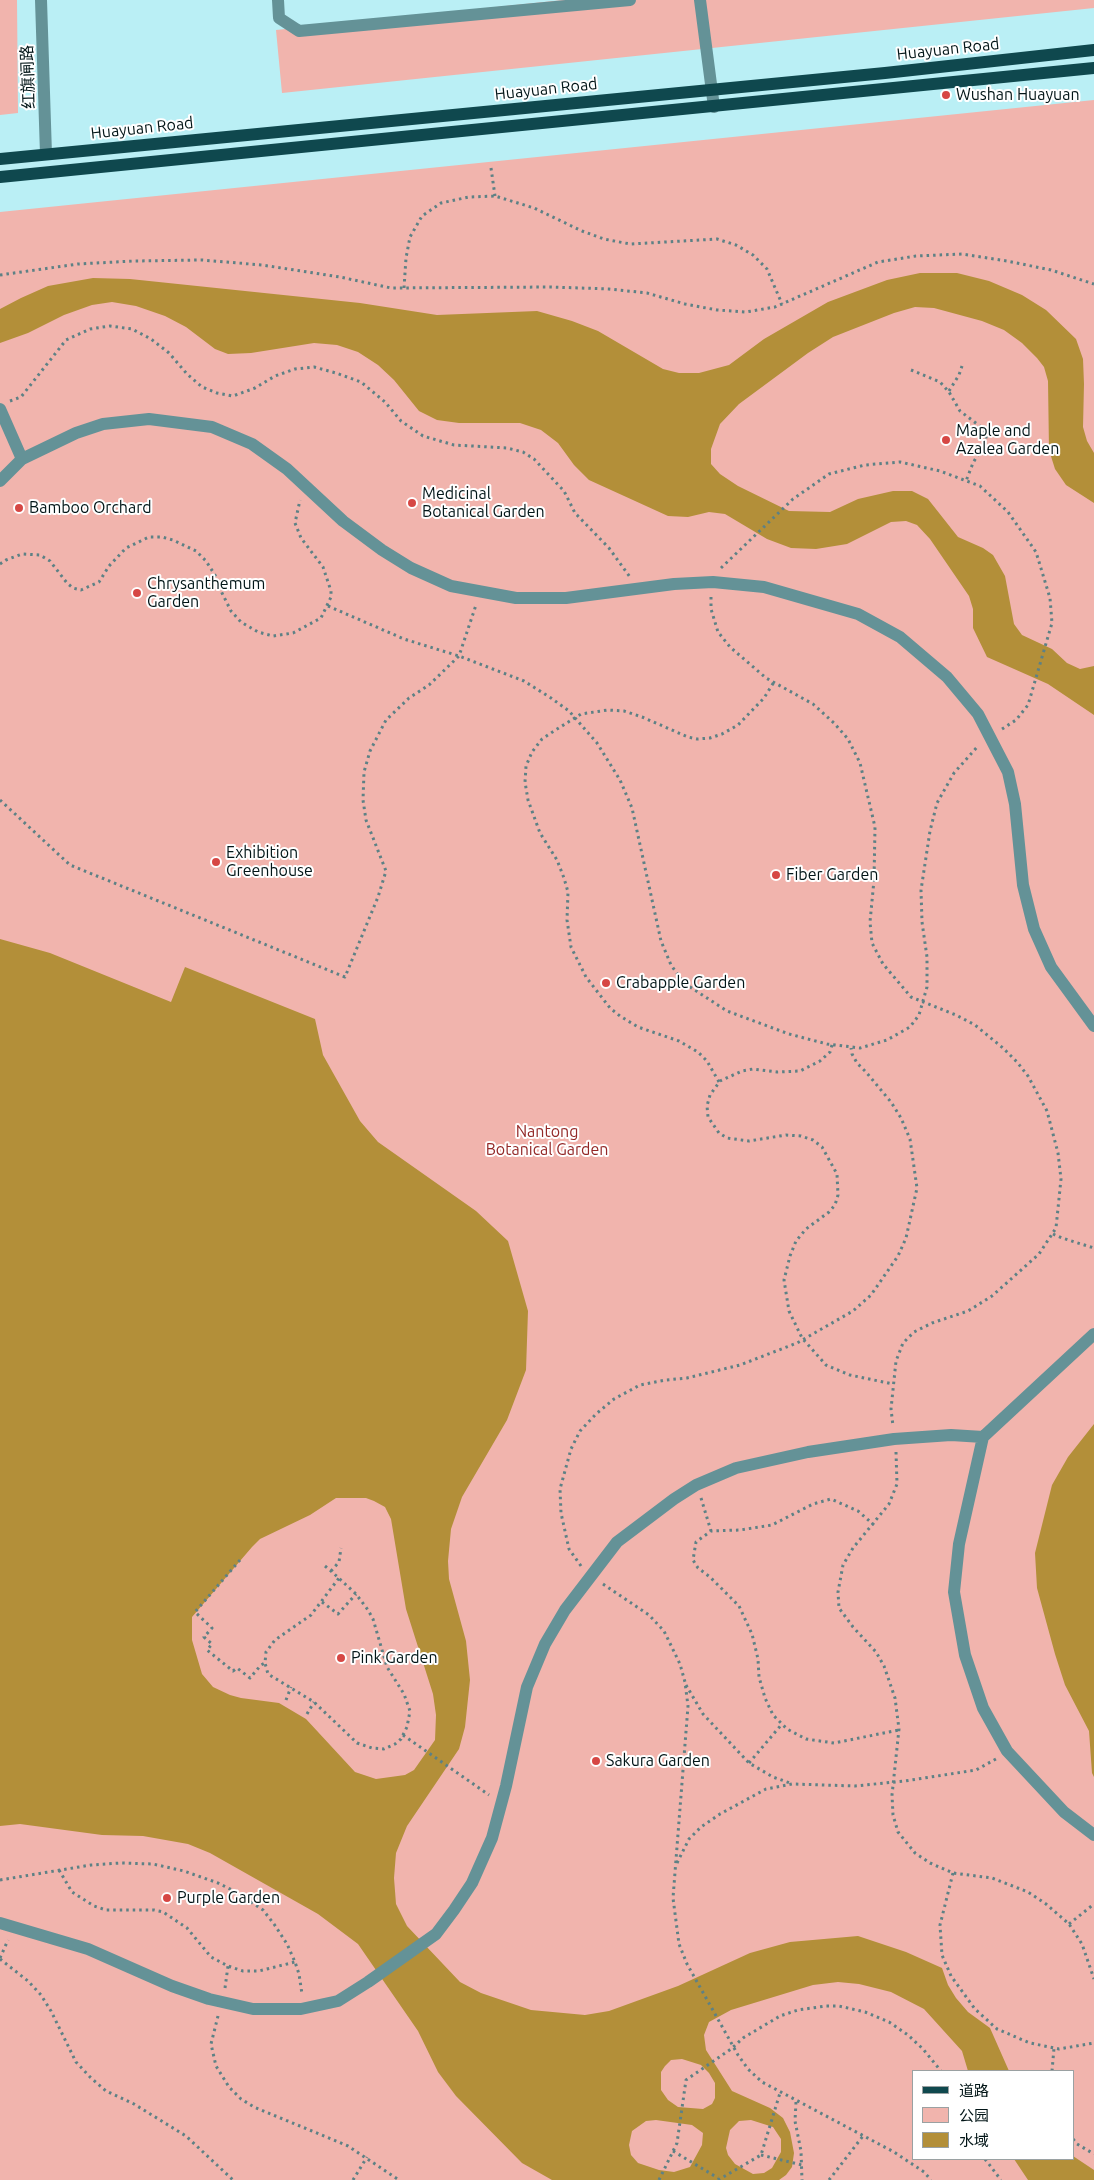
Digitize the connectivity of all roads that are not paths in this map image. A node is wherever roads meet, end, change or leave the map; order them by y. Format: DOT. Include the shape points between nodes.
graph roads {
  1 [pos="41,0"];
  2 [pos="278,0"];
  3 [pos="630,0"];
  4 [pos="700,0"];
  5 [pos="1094,50"];
  6 [pos="1094,68"];
  7 [pos="711,90"];
  8 [pos="714,106"];
  9 [pos="46,154"];
  10 [pos="0,159"];
  11 [pos="0,177"];
  12 [pos="3,406"];
  13 [pos="22,459"];
  14 [pos="0,481"];
  15 [pos="1094,1026"];
  16 [pos="1094,1334"];
  17 [pos="983,1437"];
  18 [pos="1094,1835"];
  19 [pos="0,1923"];
  1 -- 9 [label="street, 红旗闸路"];
  2 -- 3 [label="street" via="279,18 299,31"];
  4 -- 7 [label="street"];
  5 -- 7 [label="main road, Huayuan Road"];
  6 -- 8 [label="main road, Huayuan Road"];
  7 -- 8 [label="street"];
  7 -- 9 [label="main road, Huayuan Road"];
  8 -- 11 [label="main road, Huayuan Road"];
  9 -- 10 [label="main road, Huayuan Road"];
  12 -- 13 [label="street"];
  13 -- 14 [label="street"];
  13 -- 15 [label="street" via="103,424 149,419 212,427 252,444 287,468 343,521 382,550 411,568 451,586 516,598 566,598 634,588 713,582 764,587 858,614 900,637 946,677 978,714 1008,772 1024,885 1034,929 1052,967"];
  16 -- 17 [label="street"];
  17 -- 18 [label="street" via="959,1544 954,1592 965,1655 983,1708 1007,1750 1064,1812"];
  17 -- 19 [label="street" via="951,1435 894,1440 736,1468 696,1484 617,1542 565,1610 545,1644 527,1687 492,1838 472,1883 436,1934 338,2001 301,2009 253,2009 172,1986 88,1949"];
}
